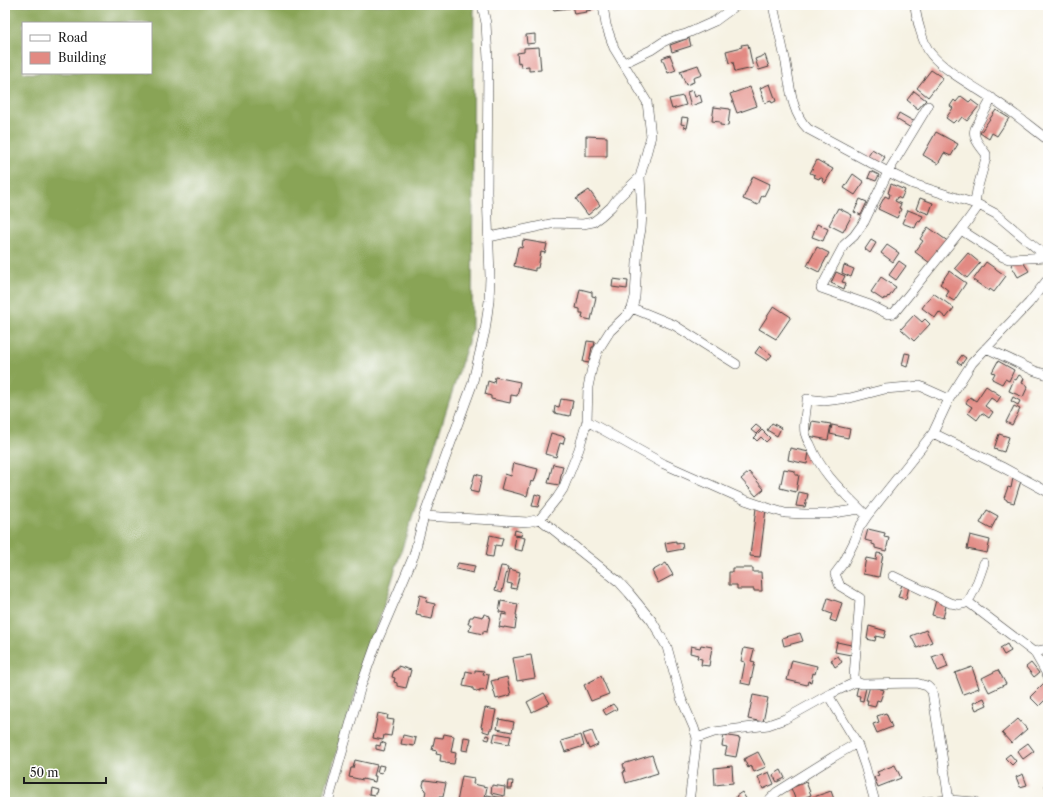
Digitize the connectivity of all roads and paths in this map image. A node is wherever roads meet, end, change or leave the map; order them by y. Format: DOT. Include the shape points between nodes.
graph roads {
  1 [pos="482,5"];
  2 [pos="603,5"];
  3 [pos="737,5"];
  4 [pos="773,5"];
  5 [pos="916,5"];
  6 [pos="624,63"];
  7 [pos="992,98"];
  8 [pos="928,106"];
  9 [pos="1048,140"];
  10 [pos="888,172"];
  11 [pos="640,177"];
  12 [pos="977,204"];
  13 [pos="961,230"];
  14 [pos="489,237"];
  15 [pos="1048,258"];
  16 [pos="1048,280"];
  17 [pos="632,308"];
  18 [pos="986,348"];
  19 [pos="736,364"];
  20 [pos="1048,375"];
  21 [pos="949,399"];
  22 [pos="587,421"];
  23 [pos="933,432"];
  24 [pos="1048,492"];
  25 [pos="860,509"];
  26 [pos="424,516"];
  27 [pos="867,516"];
  28 [pos="540,519"];
  29 [pos="984,563"];
  30 [pos="893,576"];
  31 [pos="968,602"];
  32 [pos="1048,649"];
  33 [pos="1035,653"];
  34 [pos="1048,676"];
  35 [pos="856,682"];
  36 [pos="828,695"];
  37 [pos="697,738"];
  38 [pos="857,743"];
  39 [pos="949,800"];
  40 [pos="328,802"];
  41 [pos="689,802"];
  42 [pos="767,802"];
  43 [pos="875,802"];
  44 [pos="925,802"];
  45 [pos="975,802"];
  1 -- 14 [label="street" via="488,59"];
  2 -- 6 [label="street" via="606,25 614,48"];
  3 -- 6 [label="street" via="715,21 663,42"];
  4 -- 10 [label="street" via="790,94 802,123 808,129"];
  5 -- 7 [label="street" via="916,15 930,53 962,79"];
  6 -- 11 [label="street" via="647,102 651,136"];
  7 -- 9 [label="street"];
  7 -- 12 [label="street" via="974,132 986,154 977,190"];
  8 -- 10 [label="street"];
  10 -- 12 [label="street" via="913,184"];
  10 -- 13 [label="street" via="864,222 844,245 821,288 888,314 894,313"];
  11 -- 14 [label="street" via="611,207 592,222 555,223"];
  11 -- 17 [label="street" via="642,213"];
  12 -- 13 [label="street"];
  12 -- 15 [label="street" via="996,214"];
  13 -- 15 [label="street" via="1009,259"];
  14 -- 26 [label="street" via="489,301 485,331 472,385"];
  16 -- 18 [label="street"];
  17 -- 19 [label="street" via="674,325"];
  17 -- 22 [label="street" via="610,331 598,350 588,387"];
  18 -- 20 [label="street"];
  18 -- 21 [label="street" via="972,363"];
  21 -- 23 [label="street"];
  21 -- 25 [label="street" via="920,386 885,389 850,398 807,399 804,427 813,452 833,483"];
  22 -- 25 [label="street" via="664,464 771,509 785,513 827,514"];
  22 -- 28 [label="street" via="563,489"];
  23 -- 24 [label="street"];
  23 -- 27 [label="street"];
  25 -- 27 [label="street"];
  26 -- 28 [label="street" via="526,522"];
  26 -- 40 [label="street" via="414,554 361,686"];
  27 -- 35 [label="street" via="858,528 844,562 835,574 840,586 860,598 854,676"];
  28 -- 37 [label="street" via="619,582 652,621 667,647 681,698"];
  29 -- 31 [label="street"];
  30 -- 31 [label="street" via="950,603 958,605"];
  31 -- 33 [label="street"];
  32 -- 33 [label="street"];
  33 -- 34 [label="street"];
  35 -- 36 [label="street"];
  35 -- 39 [label="street" via="916,683 927,686 932,691"];
  36 -- 37 [label="street" via="785,719 768,725 714,732"];
  36 -- 38 [label="street"];
  37 -- 41 [label="street"];
  38 -- 42 [label="street" via="786,786"];
  38 -- 43 [label="street"];
  39 -- 44 [label="street"];
  39 -- 45 [label="street"];
}
